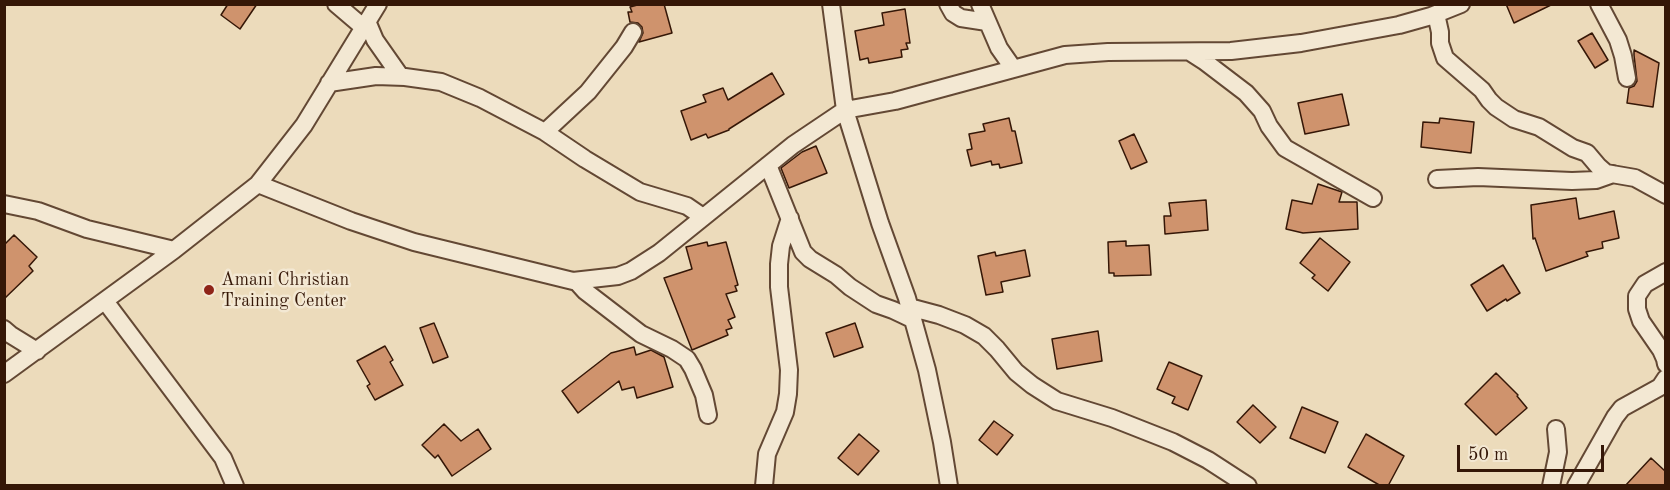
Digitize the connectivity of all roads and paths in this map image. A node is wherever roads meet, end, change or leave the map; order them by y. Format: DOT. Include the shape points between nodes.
graph roads {
  1 [pos="336,4"];
  2 [pos="378,4"];
  3 [pos="831,4"];
  4 [pos="948,4"];
  5 [pos="980,4"];
  6 [pos="1410,4"];
  7 [pos="1461,4"];
  8 [pos="1599,4"];
  9 [pos="1436,14"];
  10 [pos="987,22"];
  11 [pos="1412,22"];
  12 [pos="365,24"];
  13 [pos="633,32"];
  14 [pos="1189,52"];
  15 [pos="1013,68"];
  16 [pos="401,77"];
  17 [pos="1627,78"];
  18 [pos="329,83"];
  19 [pos="845,110"];
  20 [pos="545,132"];
  21 [pos="768,165"];
  22 [pos="1613,174"];
  23 [pos="1437,179"];
  24 [pos="258,184"];
  25 [pos="1665,195"];
  26 [pos="1373,198"];
  27 [pos="4,204"];
  28 [pos="703,217"];
  29 [pos="790,218"];
  30 [pos="174,250"];
  31 [pos="1665,272"];
  32 [pos="576,281"];
  33 [pos="105,301"];
  34 [pos="911,313"];
  35 [pos="4,329"];
  36 [pos="37,351"];
  37 [pos="1665,364"];
  38 [pos="4,374"];
  39 [pos="1665,378"];
  40 [pos="708,415"];
  41 [pos="1556,429"];
  42 [pos="1223,478"];
  43 [pos="235,486"];
  44 [pos="764,486"];
  45 [pos="949,486"];
  46 [pos="1248,486"];
  47 [pos="1551,486"];
  48 [pos="1576,486"];
  1 -- 12 [label="street"];
  2 -- 12 [label="street"];
  3 -- 19 [label="street"];
  4 -- 10 [label="street" via="961,18"];
  5 -- 10 [label="street"];
  6 -- 11 [label="street"];
  7 -- 9 [label="street"];
  8 -- 17 [label="street" via="1618,40"];
  9 -- 11 [label="street"];
  9 -- 22 [label="street" via="1444,57 1489,100 1514,119 1539,127 1587,153 1601,170"];
  10 -- 15 [label="street"];
  11 -- 14 [label="street" via="1301,43"];
  12 -- 16 [label="street"];
  12 -- 18 [label="street"];
  13 -- 20 [label="street" via="588,92"];
  14 -- 15 [label="street" via="1065,55"];
  14 -- 26 [label="street" via="1246,93 1285,148"];
  15 -- 19 [label="street" via="895,101"];
  16 -- 18 [label="street" via="376,76"];
  16 -- 20 [label="street" via="441,82"];
  18 -- 24 [label="street" via="304,125"];
  19 -- 21 [label="street"];
  19 -- 34 [label="street"];
  20 -- 28 [label="street" via="640,192 687,206"];
  21 -- 28 [label="street"];
  21 -- 29 [label="street"];
  22 -- 23 [label="street" via="1580,181"];
  22 -- 25 [label="street" via="1635,178"];
  24 -- 30 [label="street"];
  24 -- 32 [label="street" via="414,242"];
  27 -- 30 [label="street"];
  28 -- 32 [label="street" via="631,271"];
  29 -- 34 [label="street" via="810,260 876,304"];
  29 -- 44 [label="street" via="779,264 788,394 785,412 767,454"];
  30 -- 33 [label="street"];
  31 -- 37 [label="street" via="1645,284 1637,296 1641,321 1661,350"];
  32 -- 40 [label="street" via="641,334 687,359 704,395"];
  33 -- 36 [label="street"];
  33 -- 43 [label="street" via="223,458"];
  34 -- 42 [label="street" via="939,315 984,336 1016,372 1057,401 1173,442"];
  34 -- 45 [label="street"];
  35 -- 36 [label="street"];
  36 -- 38 [label="street"];
  39 -- 48 [label="street" via="1660,387 1622,408"];
  41 -- 47 [label="street" via="1558,452"];
  42 -- 46 [label="street"];
}
